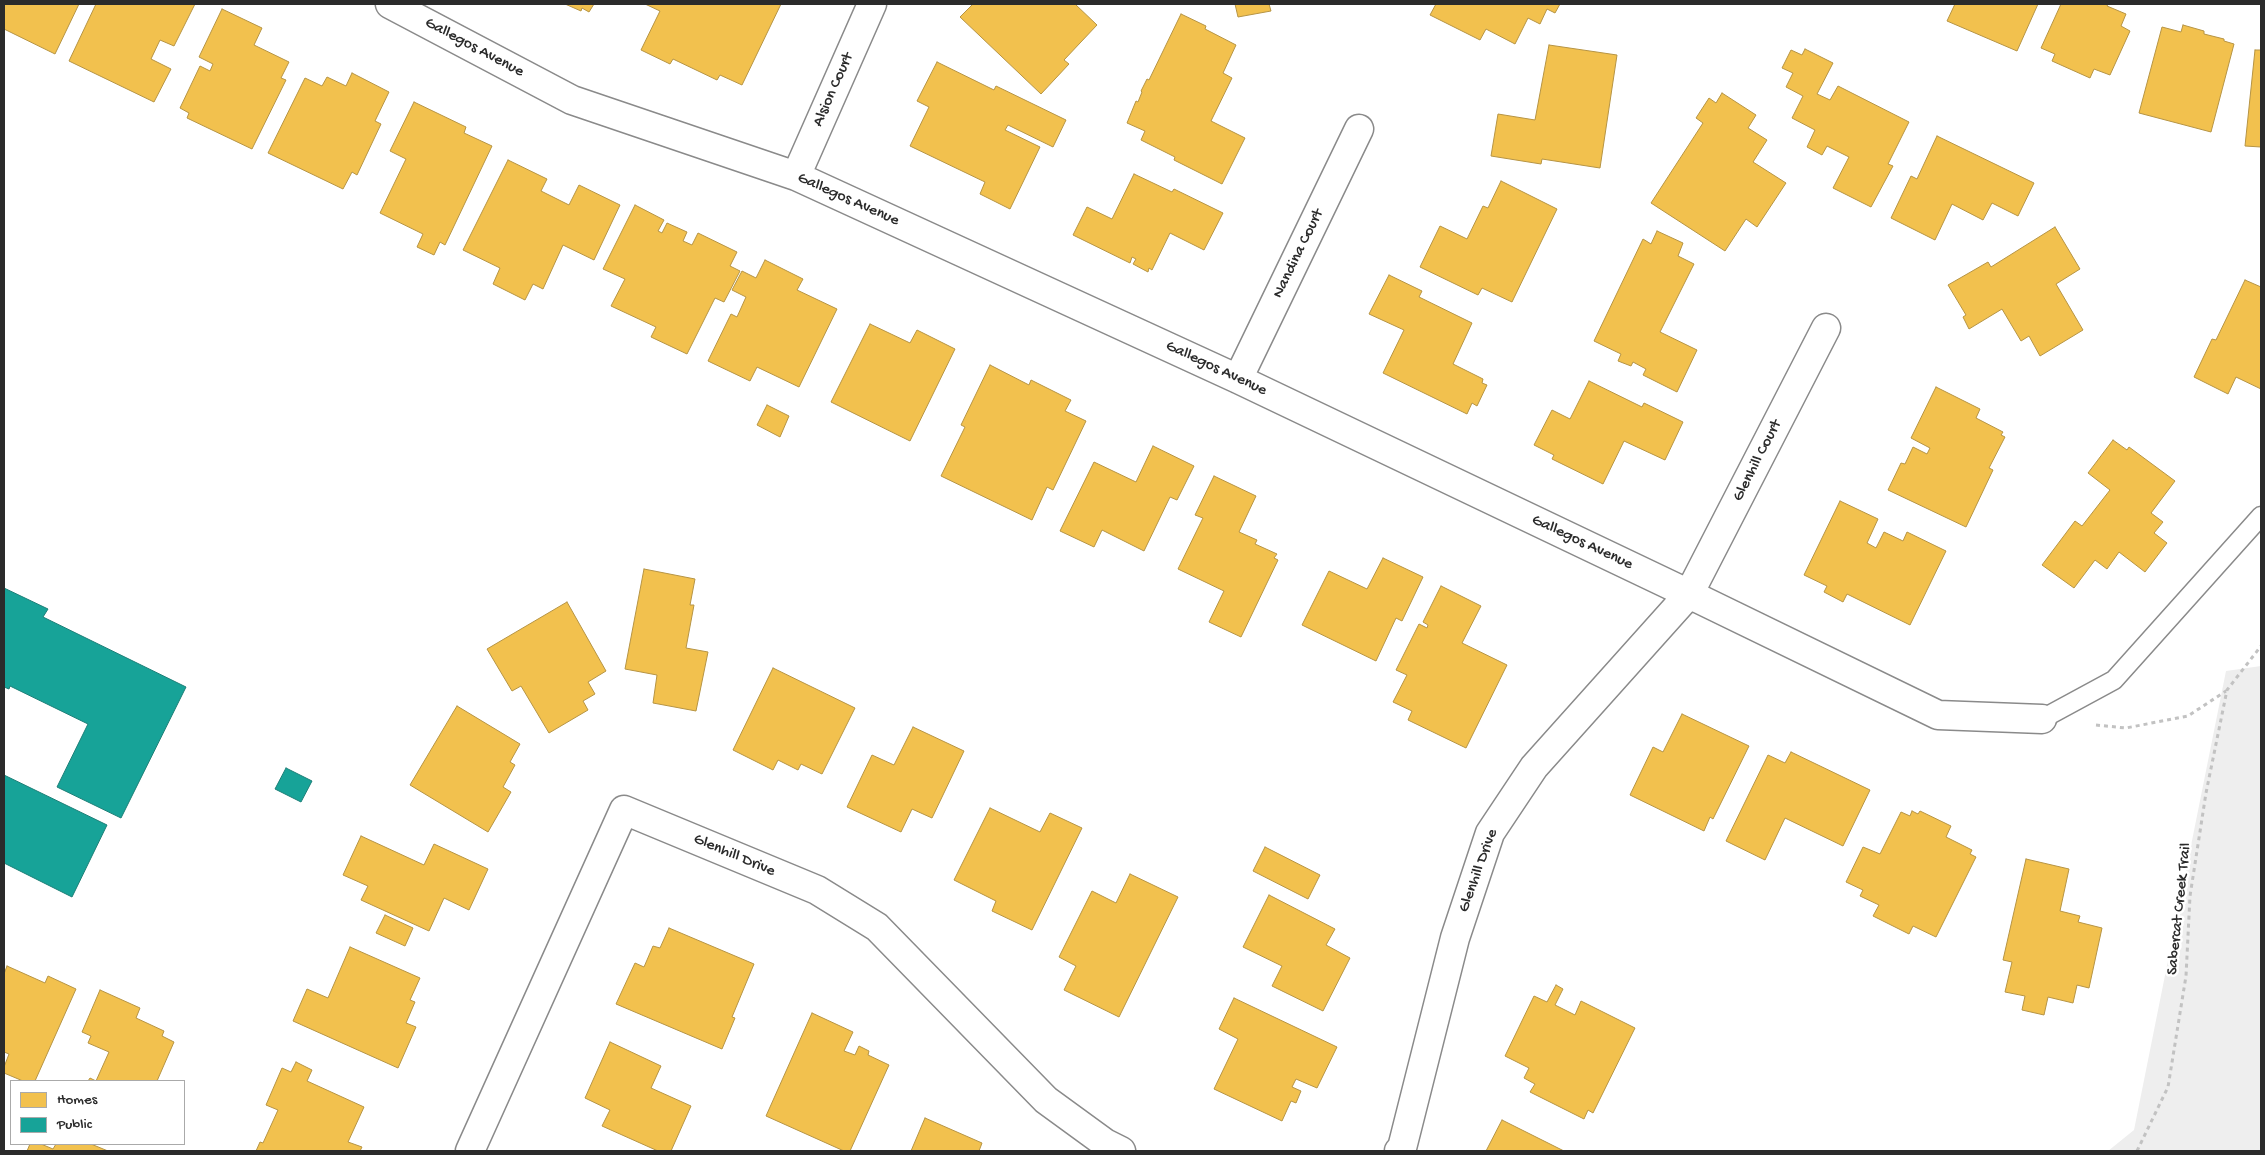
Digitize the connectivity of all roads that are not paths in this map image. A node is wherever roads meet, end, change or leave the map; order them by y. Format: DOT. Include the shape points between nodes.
graph roads {
  1 [pos="390,4"];
  2 [pos="872,4"];
  3 [pos="1359,129"];
  4 [pos="796,176"];
  5 [pos="1826,328"];
  6 [pos="1238,380"];
  7 [pos="2261,516"];
  8 [pos="1689,594"];
  9 [pos="2042,719"];
  10 [pos="470,1151"];
  11 [pos="1121,1151"];
  12 [pos="1399,1151"];
  1 -- 4 [label="street, Gallegos Avenue" via="572,100"];
  2 -- 4 [label="street, Alsion Court"];
  3 -- 6 [label="street, Nandina Court"];
  4 -- 6 [label="street, Gallegos Avenue"];
  5 -- 8 [label="street, Glenhill Court"];
  6 -- 8 [label="street, Gallegos Avenue"];
  7 -- 9 [label="lane" via="2114,680"];
  8 -- 9 [label="street, Gallegos Avenue" via="1938,715"];
  8 -- 12 [label="street, Glenhill Drive" via="1534,767 1490,833 1454,938"];
  10 -- 11 [label="street, Glenhill Drive" via="624,810 817,890 877,927 1046,1100 1104,1143"];
}
